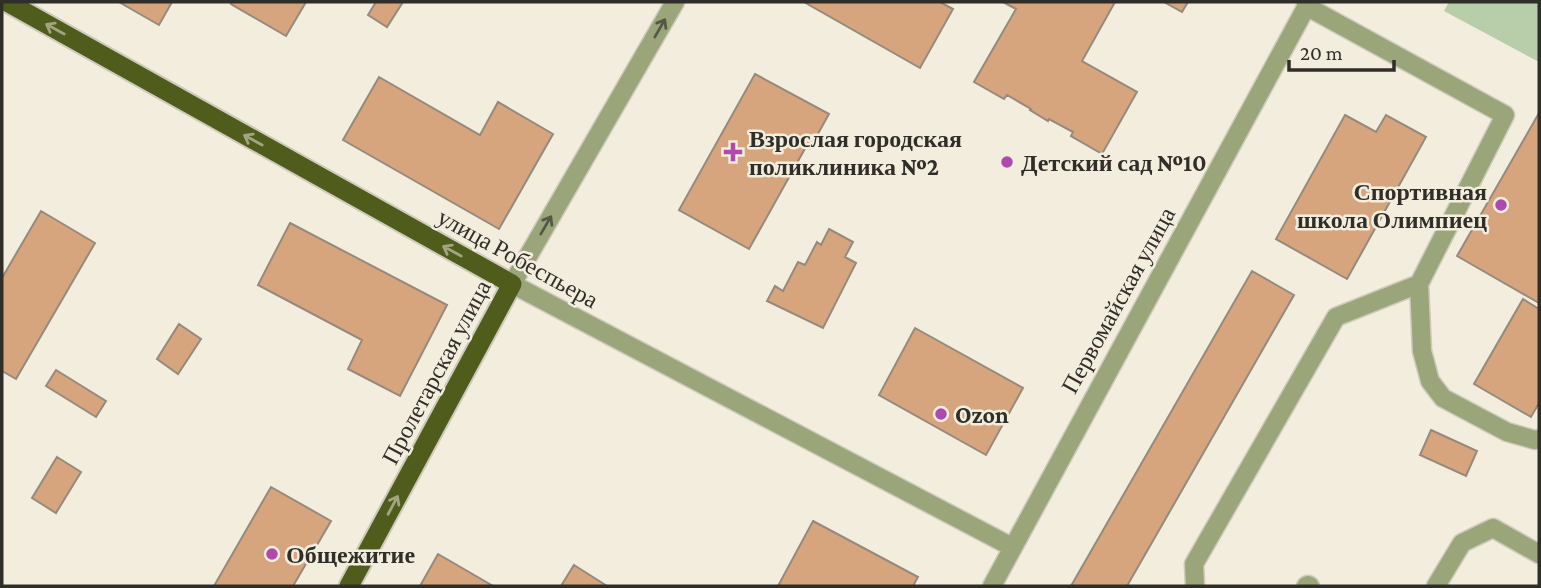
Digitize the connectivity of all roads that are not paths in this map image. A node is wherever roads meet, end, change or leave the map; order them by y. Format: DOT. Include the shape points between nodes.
graph roads {
  1 [pos="7,2"];
  2 [pos="675,2"];
  3 [pos="1307,4"];
  4 [pos="512,284"];
  5 [pos="1419,284"];
  6 [pos="1539,439"];
  7 [pos="1012,547"];
  8 [pos="1539,554"];
  9 [pos="349,586"];
  10 [pos="992,586"];
  11 [pos="1195,586"];
  12 [pos="1436,586"];
  4 -- 1 [label="highway, улица Робеспьера, one-way"];
  4 -- 2 [label="street, Пролетарская улица, one-way"];
  3 -- 5 [label="street" via="1505,115"];
  3 -- 7 [label="street, Первомайская улица"];
  4 -- 7 [label="street, улица Робеспьера"];
  9 -- 4 [label="highway, Пролетарская улица, one-way"];
  5 -- 6 [label="street" via="1422,351 1430,381 1443,398 1507,432"];
  5 -- 11 [label="street" via="1336,317 1194,564"];
  7 -- 10 [label="street, Первомайская улица"];
  8 -- 12 [label="street" via="1493,528 1462,543"];
}
